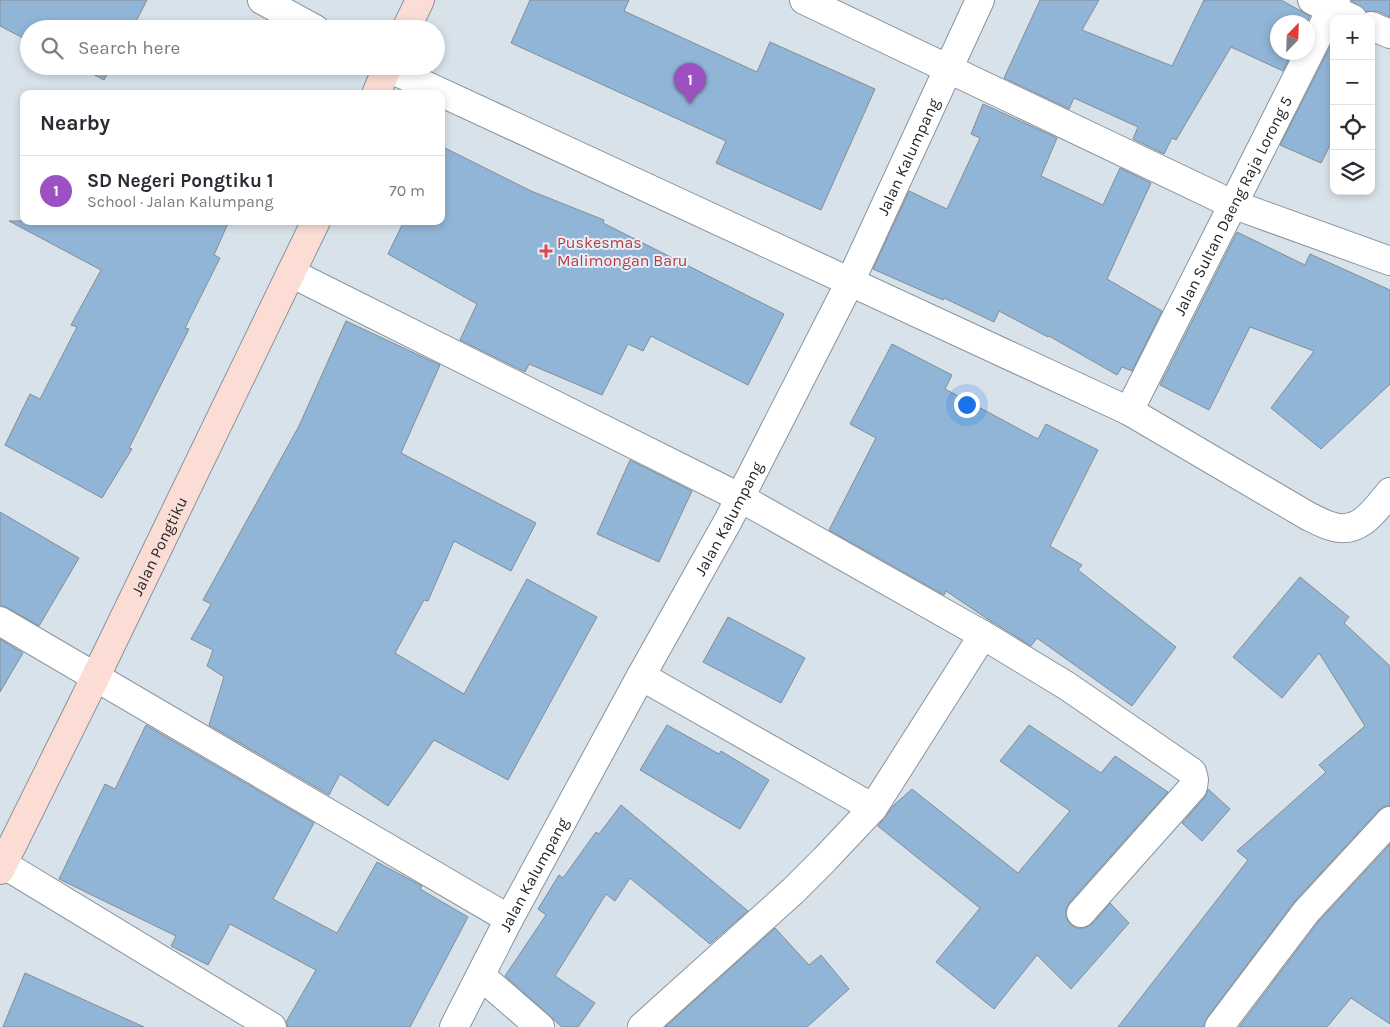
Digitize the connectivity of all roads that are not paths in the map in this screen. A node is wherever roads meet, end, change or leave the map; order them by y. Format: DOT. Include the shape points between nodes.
graph roads {
  1 [pos="262,0"];
  2 [pos="420,0"];
  3 [pos="804,0"];
  4 [pos="980,0"];
  5 [pos="1333,7"];
  6 [pos="299,20"];
  7 [pos="410,20"];
  8 [pos="1375,28"];
  9 [pos="1390,34"];
  10 [pos="949,69"];
  11 [pos="384,75"];
  12 [pos="404,75"];
  13 [pos="378,90"];
  14 [pos="437,90"];
  15 [pos="445,94"];
  16 [pos="1232,204"];
  17 [pos="314,225"];
  18 [pos="1390,261"];
  19 [pos="291,273"];
  20 [pos="850,282"];
  21 [pos="1129,411"];
  22 [pos="1390,492"];
  23 [pos="739,497"];
  24 [pos="0,621"];
  25 [pos="983,636"];
  26 [pos="96,676"];
  27 [pos="641,676"];
  28 [pos="873,808"];
  29 [pos="1390,821"];
  30 [pos="2,867"];
  31 [pos="1081,913"];
  32 [pos="510,919"];
  33 [pos="481,976"];
  34 [pos="272,1027"];
  35 [pos="454,1027"];
  36 [pos="540,1027"];
  37 [pos="642,1027"];
  38 [pos="1219,1027"];
  1 -- 6 [label="street"];
  2 -- 7 [label="street"];
  3 -- 10 [label="street"];
  4 -- 10 [label="street, Jalan Kalumpang"];
  5 -- 16 [label="street, Jalan Sultan Daeng Raja Lorong 5"];
  8 -- 9 [label="street"];
  10 -- 16 [label="street"];
  10 -- 20 [label="street, Jalan Kalumpang"];
  11 -- 13 [label="street"];
  12 -- 14 [label="street"];
  15 -- 20 [label="street"];
  16 -- 18 [label="street"];
  16 -- 21 [label="street, Jalan Sultan Daeng Raja Lorong 5"];
  17 -- 19 [label="street, Jalan Pongtiku"];
  19 -- 23 [label="street"];
  19 -- 26 [label="street, Jalan Pongtiku"];
  20 -- 21 [label="street"];
  20 -- 23 [label="street, Jalan Kalumpang"];
  21 -- 22 [label="street" via="1308,516 1335,528 1361,523"];
  23 -- 25 [label="street"];
  23 -- 27 [label="street, Jalan Kalumpang"];
  24 -- 26 [label="street"];
  25 -- 28 [label="street"];
  25 -- 31 [label="street" via="1067,686 1192,772 1193,787"];
  26 -- 30 [label="street, Jalan Pongtiku"];
  26 -- 32 [label="street"];
  27 -- 28 [label="street"];
  27 -- 32 [label="street, Jalan Kalumpang"];
  28 -- 37 [label="street" via="793,890"];
  29 -- 38 [label="street" via="1306,912"];
  30 -- 34 [label="street"];
  32 -- 33 [label="street, Jalan Kalumpang"];
  33 -- 35 [label="street, Jalan Kalumpang"];
  33 -- 36 [label="street"];
}
